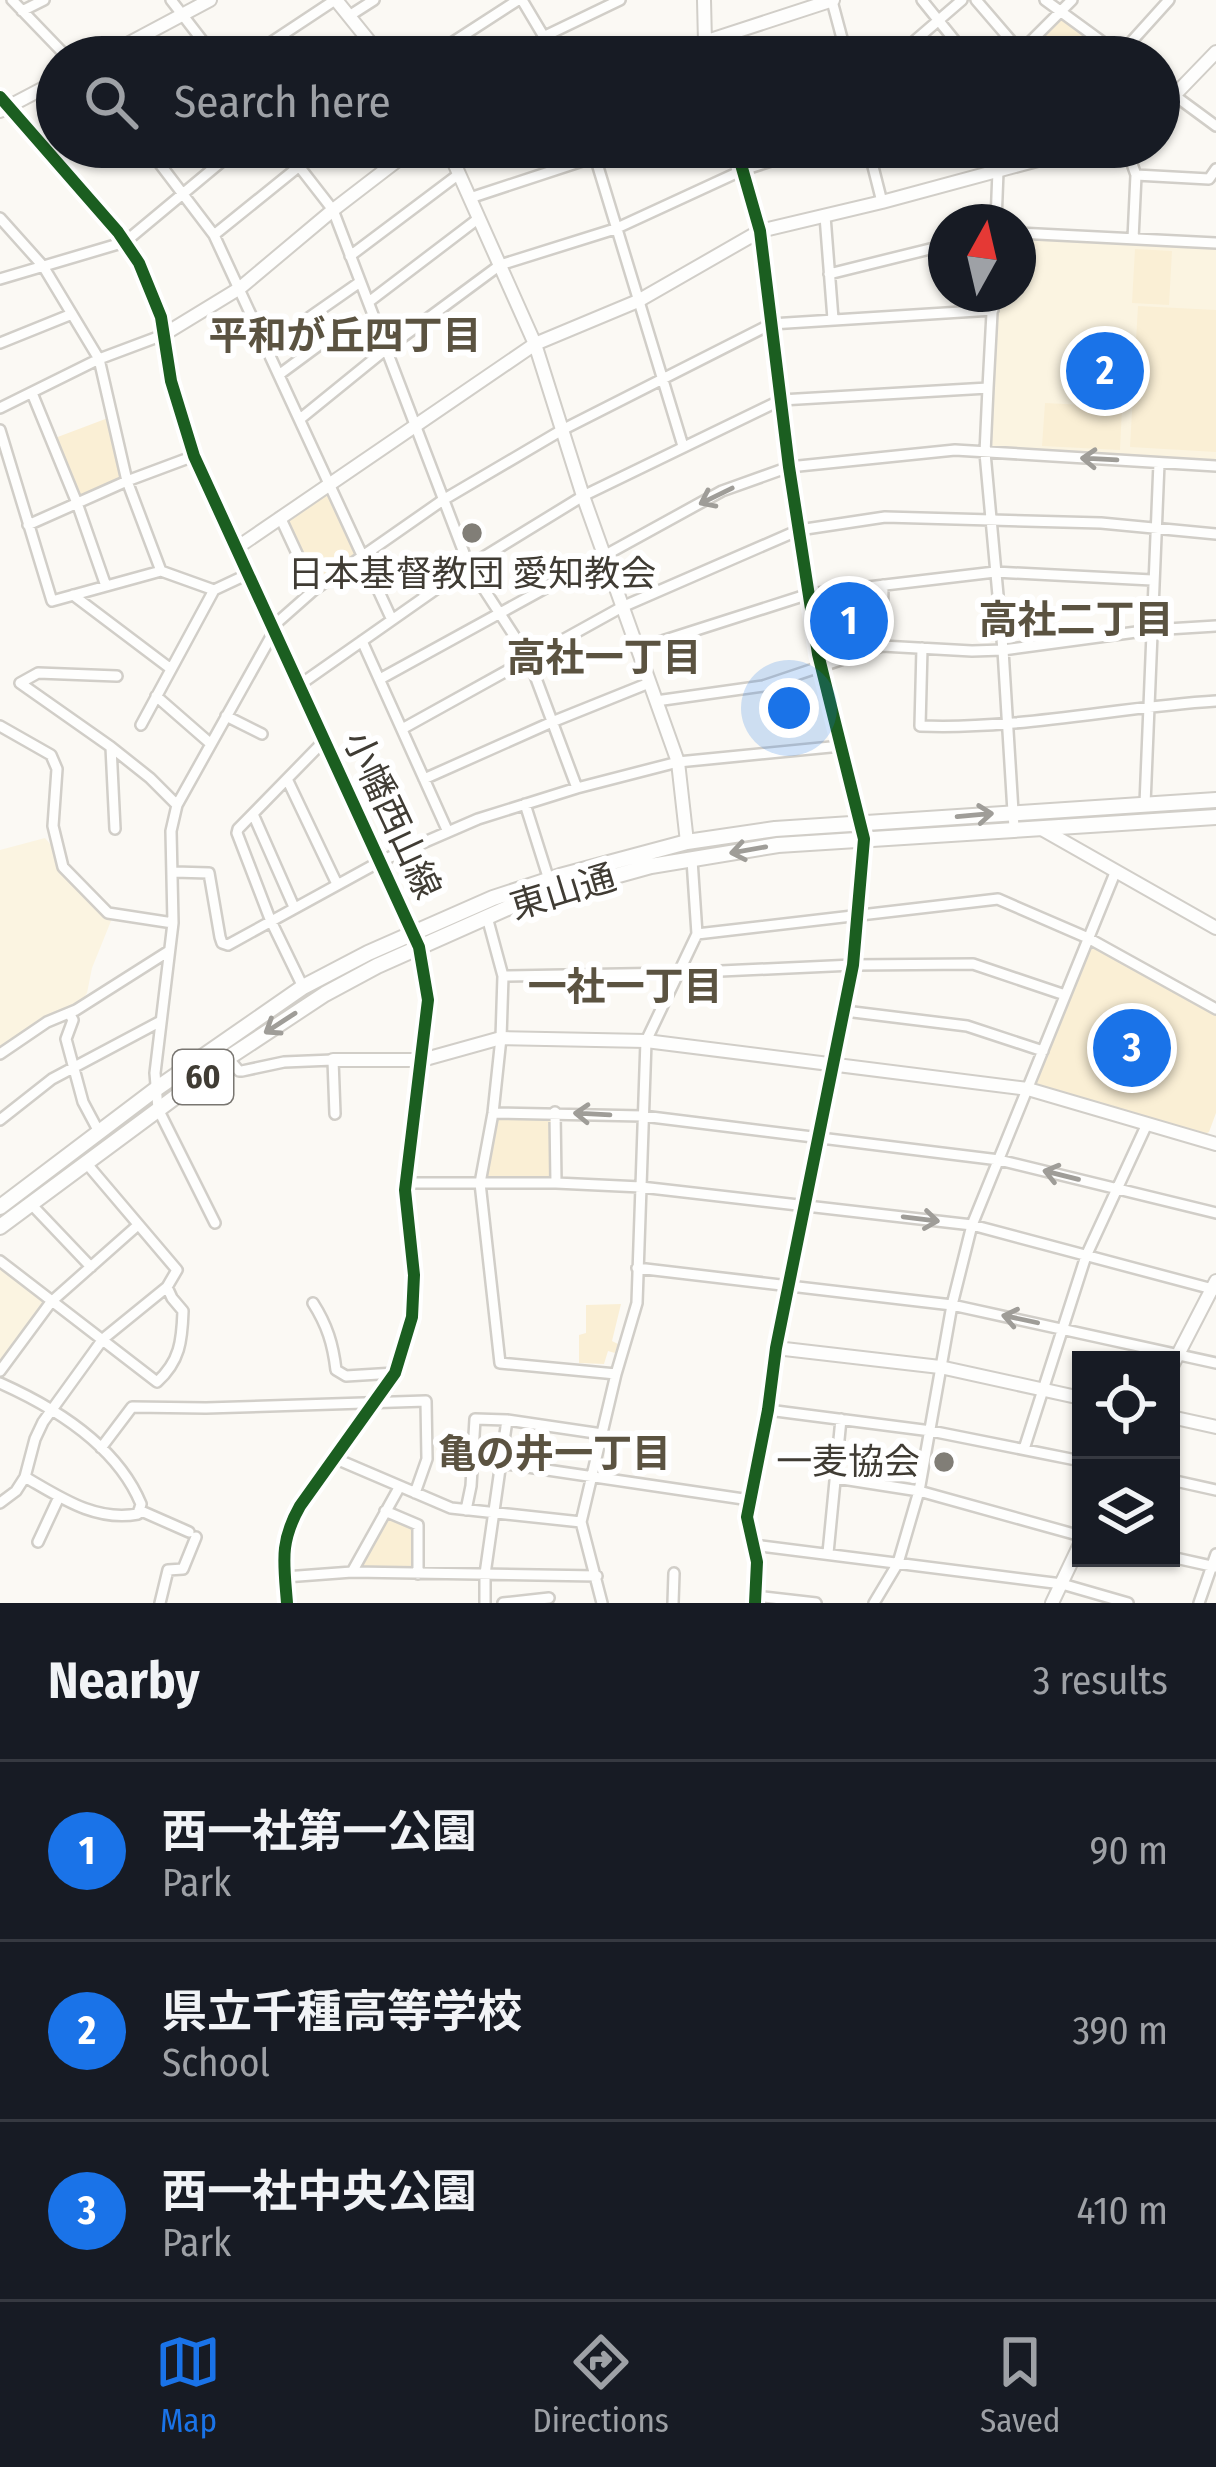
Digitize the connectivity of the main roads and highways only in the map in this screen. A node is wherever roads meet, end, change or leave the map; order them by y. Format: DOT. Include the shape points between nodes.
graph roads {
  1 [pos="1216,800"];
  2 [pos="1216,817"];
  3 [pos="1014,820"];
  4 [pos="861,832"];
  5 [pos="416,939"];
  6 [pos="2,1201"];
  7 [pos="0,1227"];
  1 -- 3 [label="main road, 東山通 / 60"];
  2 -- 3 [label="main road, 東山通 / 60" via="1038,826"];
  3 -- 4 [label="main road, 東山通 / 60"];
  4 -- 5 [label="main road, 東山通 / 60, one-way" via="651,866"];
  4 -- 5 [label="main road, 東山通 / 60" via="775,829 687,842 494,898"];
  5 -- 6 [label="main road, 東山通 / 60" via="303,987"];
  5 -- 7 [label="main road, 東山通 / 60, one-way" via="228,1058"];
}
